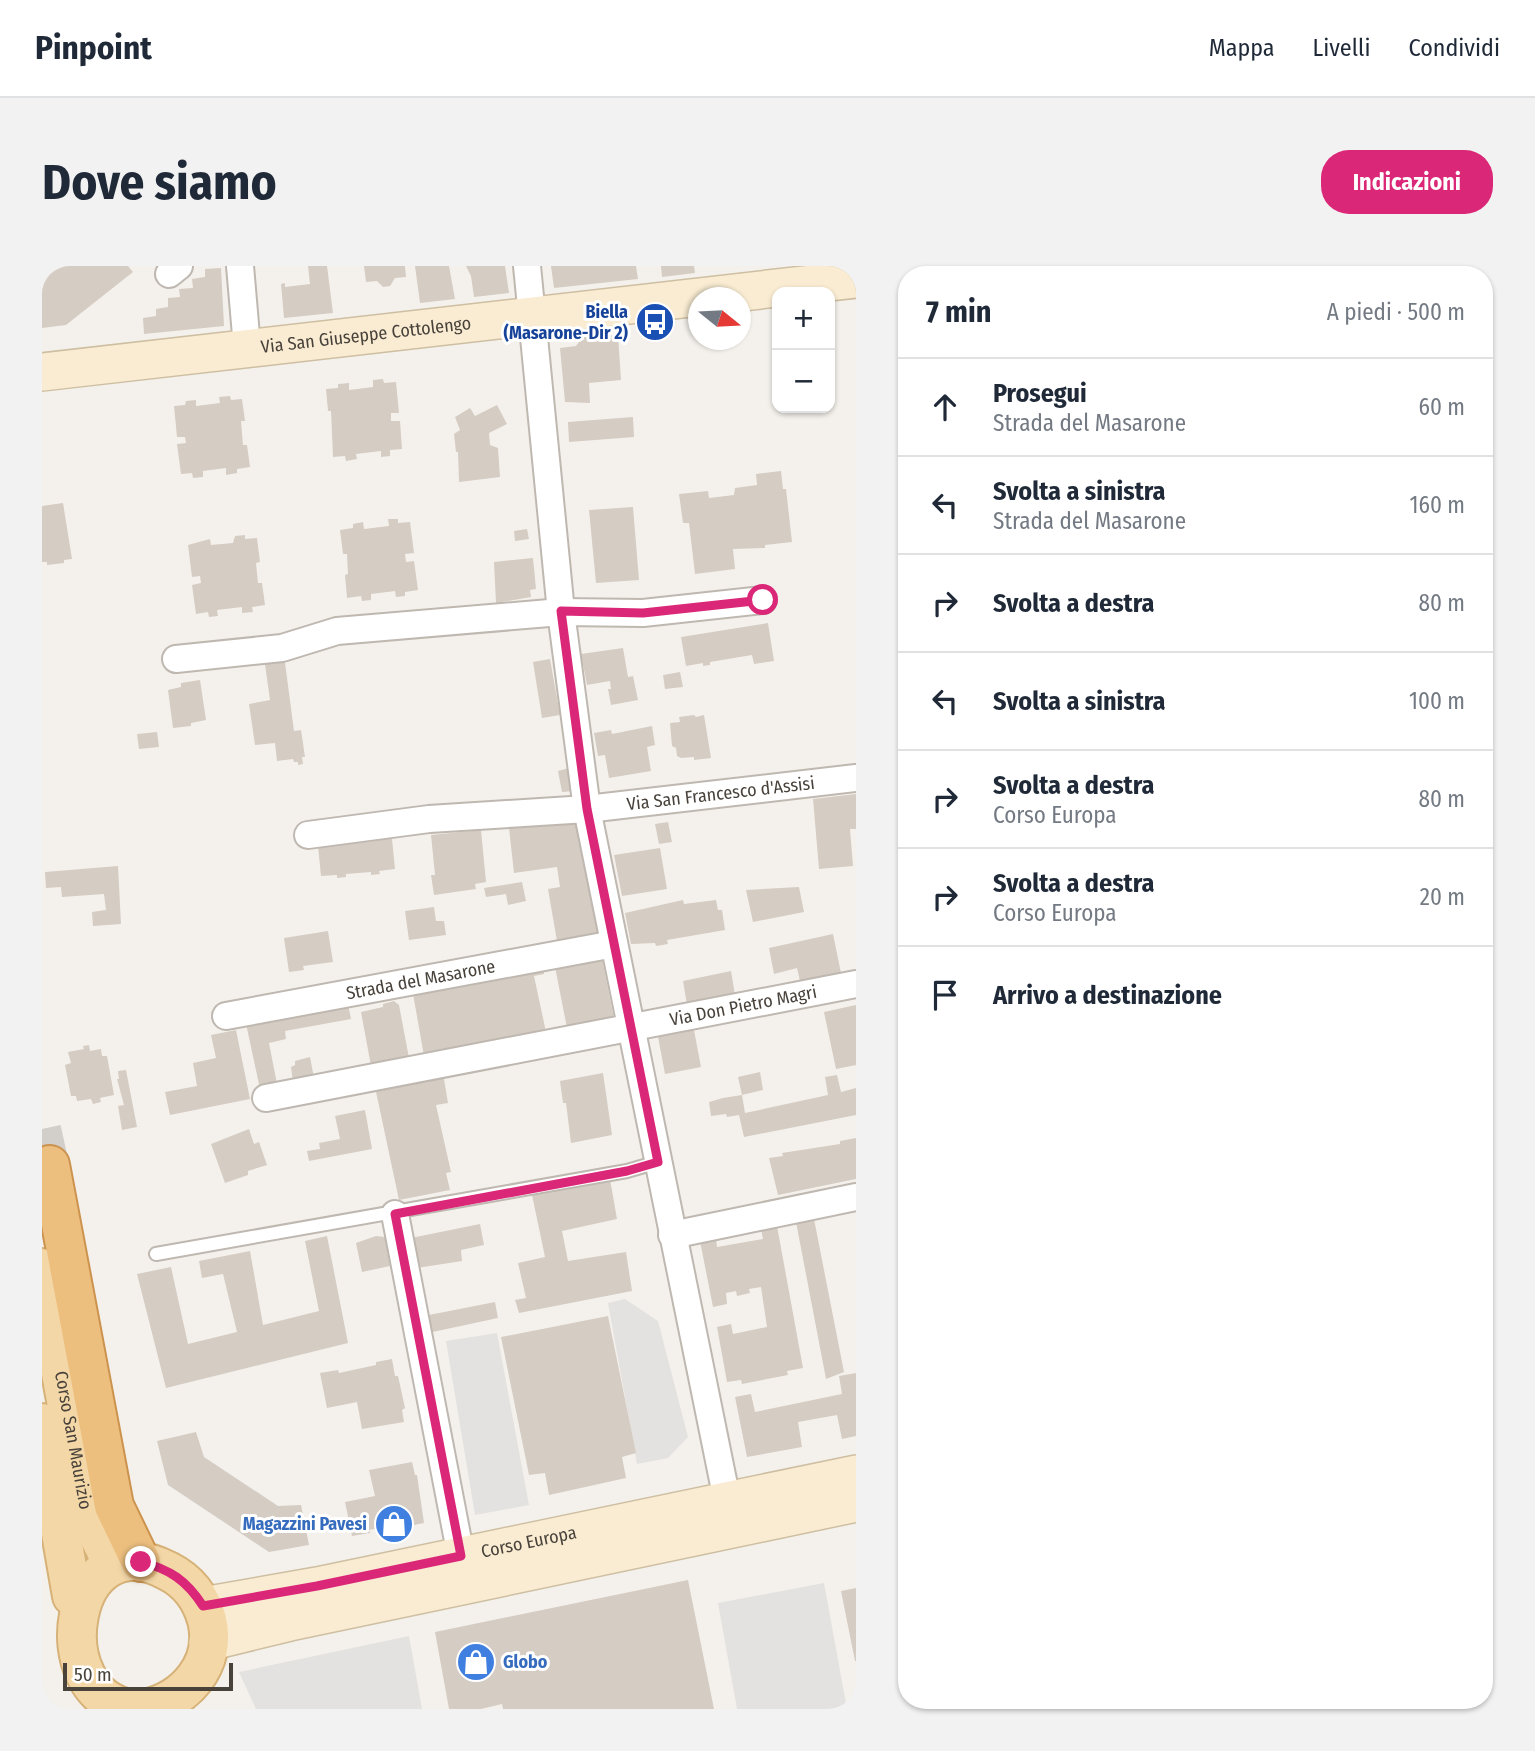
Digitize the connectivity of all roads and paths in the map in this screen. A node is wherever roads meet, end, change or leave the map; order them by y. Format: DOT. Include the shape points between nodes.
graph roads {
  1 [pos="240,266"];
  2 [pos="527,266"];
  3 [pos="856,279"];
  4 [pos="531,316"];
  5 [pos="247,347"];
  6 [pos="42,372"];
  7 [pos="763,600"];
  8 [pos="561,611"];
  9 [pos="176,659"];
  10 [pos="856,778"];
  11 [pos="587,809"];
  12 [pos="308,835"];
  13 [pos="614,944"];
  14 [pos="856,984"];
  15 [pos="226,1016"];
  16 [pos="630,1027"];
  17 [pos="266,1098"];
  18 [pos="658,1162"];
  19 [pos="50,1165"];
  20 [pos="856,1197"];
  21 [pos="395,1214"];
  22 [pos="672,1236"];
  23 [pos="156,1254"];
  24 [pos="42,1268"];
  25 [pos="42,1423"];
  26 [pos="856,1474"];
  27 [pos="727,1500"];
  28 [pos="856,1503"];
  29 [pos="461,1556"];
  30 [pos="127,1564"];
  31 [pos="72,1596"];
  32 [pos="206,1624"];
  33 [pos="57,1666"];
  34 [pos="200,1695"];
  35 [pos="131,1709"];
  36 [pos="144,1709"];
  1 -- 5 [label="street"];
  2 -- 4 [label="street"];
  3 -- 4 [label="main road, Via San Giuseppe Cottolengo"];
  4 -- 5 [label="main road, Via San Giuseppe Cottolengo"];
  4 -- 8 [label="street"];
  5 -- 6 [label="main road, Via San Giuseppe Cottolengo"];
  7 -- 8 [label="street" via="643,613"];
  8 -- 9 [label="street" via="337,631 282,648"];
  8 -- 11 [label="street"];
  10 -- 11 [label="street, Via San Francesco d'Assisi"];
  11 -- 12 [label="street" via="429,819"];
  11 -- 13 [label="street"];
  13 -- 15 [label="street, Strada del Masarone"];
  13 -- 16 [label="street"];
  14 -- 16 [label="street, Via Don Pietro Magri"];
  16 -- 17 [label="street"];
  16 -- 18 [label="street"];
  18 -- 21 [label="lane"];
  18 -- 22 [label="street"];
  19 -- 30 [label="highway"];
  20 -- 22 [label="street"];
  21 -- 23 [label="lane"];
  21 -- 29 [label="street"];
  22 -- 27 [label="street"];
  24 -- 30 [label="main road, Corso San Maurizio" via="86,1510"];
  25 -- 31 [label="main road, Corso San Maurizio"];
  26 -- 27 [label="main road, Corso Europa"];
  27 -- 29 [label="main road, Corso Europa"];
  28 -- 32 [label="main road, Corso Europa" via="324,1615"];
  29 -- 32 [label="main road, Corso Europa" via="317,1586"];
  30 -- 31 [label="main road" via="90,1577"];
  30 -- 32 [label="main road" via="160,1567 178,1576 192,1590"];
  31 -- 33 [label="main road"];
  32 -- 34 [label="main road"];
  33 -- 35 [label="main road" via="91,1696"];
  34 -- 36 [label="main road" via="179,1696"];
}
